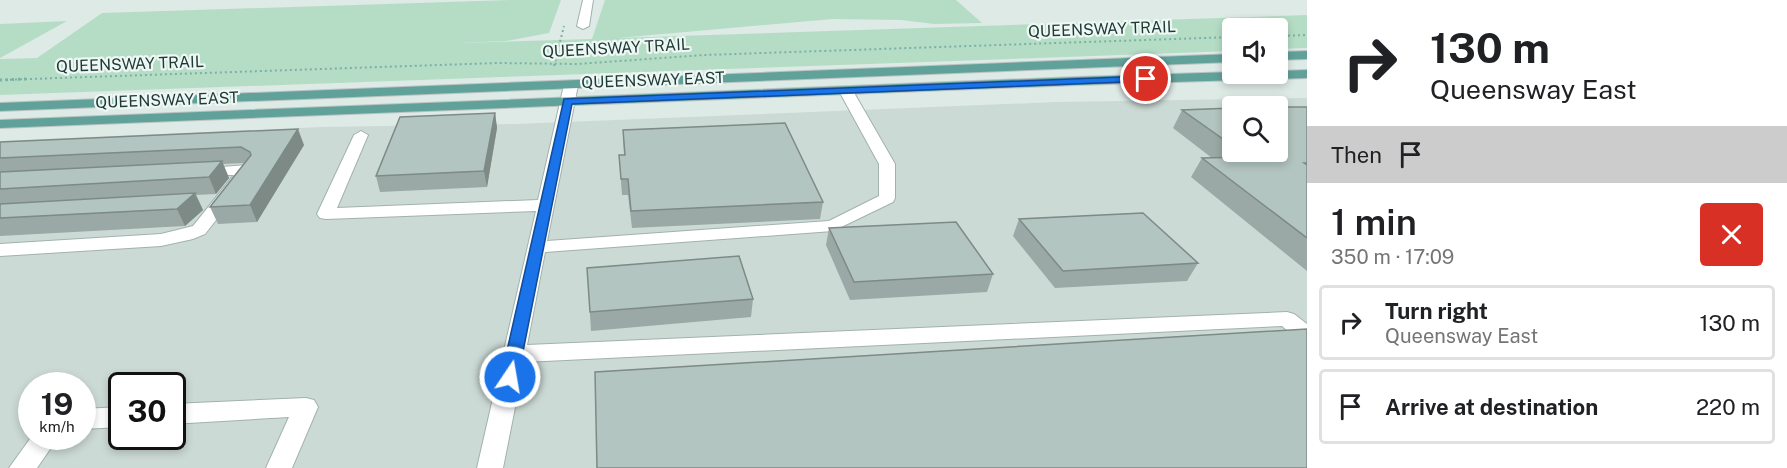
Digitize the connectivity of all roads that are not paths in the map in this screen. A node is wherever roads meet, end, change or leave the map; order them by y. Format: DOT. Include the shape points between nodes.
graph roads {
  1 [pos="588,0"];
  2 [pos="583,26"];
  3 [pos="1307,55"];
  4 [pos="1288,56"];
  5 [pos="1222,59"];
  6 [pos="1307,74"];
  7 [pos="846,91"];
  8 [pos="569,93"];
  9 [pos="0,107"];
  10 [pos="0,124"];
  11 [pos="361,135"];
  12 [pos="188,173"];
  13 [pos="223,201"];
  14 [pos="199,202"];
  15 [pos="546,205"];
  16 [pos="537,247"];
  17 [pos="0,250"];
  18 [pos="1307,336"];
  19 [pos="514,354"];
  20 [pos="186,413"];
  21 [pos="36,450"];
  22 [pos="21,468"];
  23 [pos="279,468"];
  24 [pos="490,468"];
  1 -- 2 [label="street"];
  3 -- 4 [label="main road"];
  5 -- 8 [label="main road, QUEENSWAY EAST"];
  6 -- 7 [label="main road, QUEENSWAY EAST"];
  7 -- 8 [label="main road, QUEENSWAY EAST"];
  7 -- 16 [label="street" via="887,164 887,198 833,226"];
  8 -- 9 [label="main road, QUEENSWAY EAST"];
  8 -- 10 [label="main road, QUEENSWAY EAST"];
  8 -- 15 [label="street"];
  11 -- 15 [label="street" via="326,214"];
  12 -- 13 [label="street" via="247,170"];
  13 -- 14 [label="street"];
  13 -- 17 [label="street" via="199,230 187,235"];
  15 -- 16 [label="street"];
  16 -- 19 [label="street"];
  18 -- 19 [label="street" via="1287,319"];
  19 -- 24 [label="street"];
  20 -- 23 [label="street" via="306,407"];
  21 -- 22 [label="street"];
}
